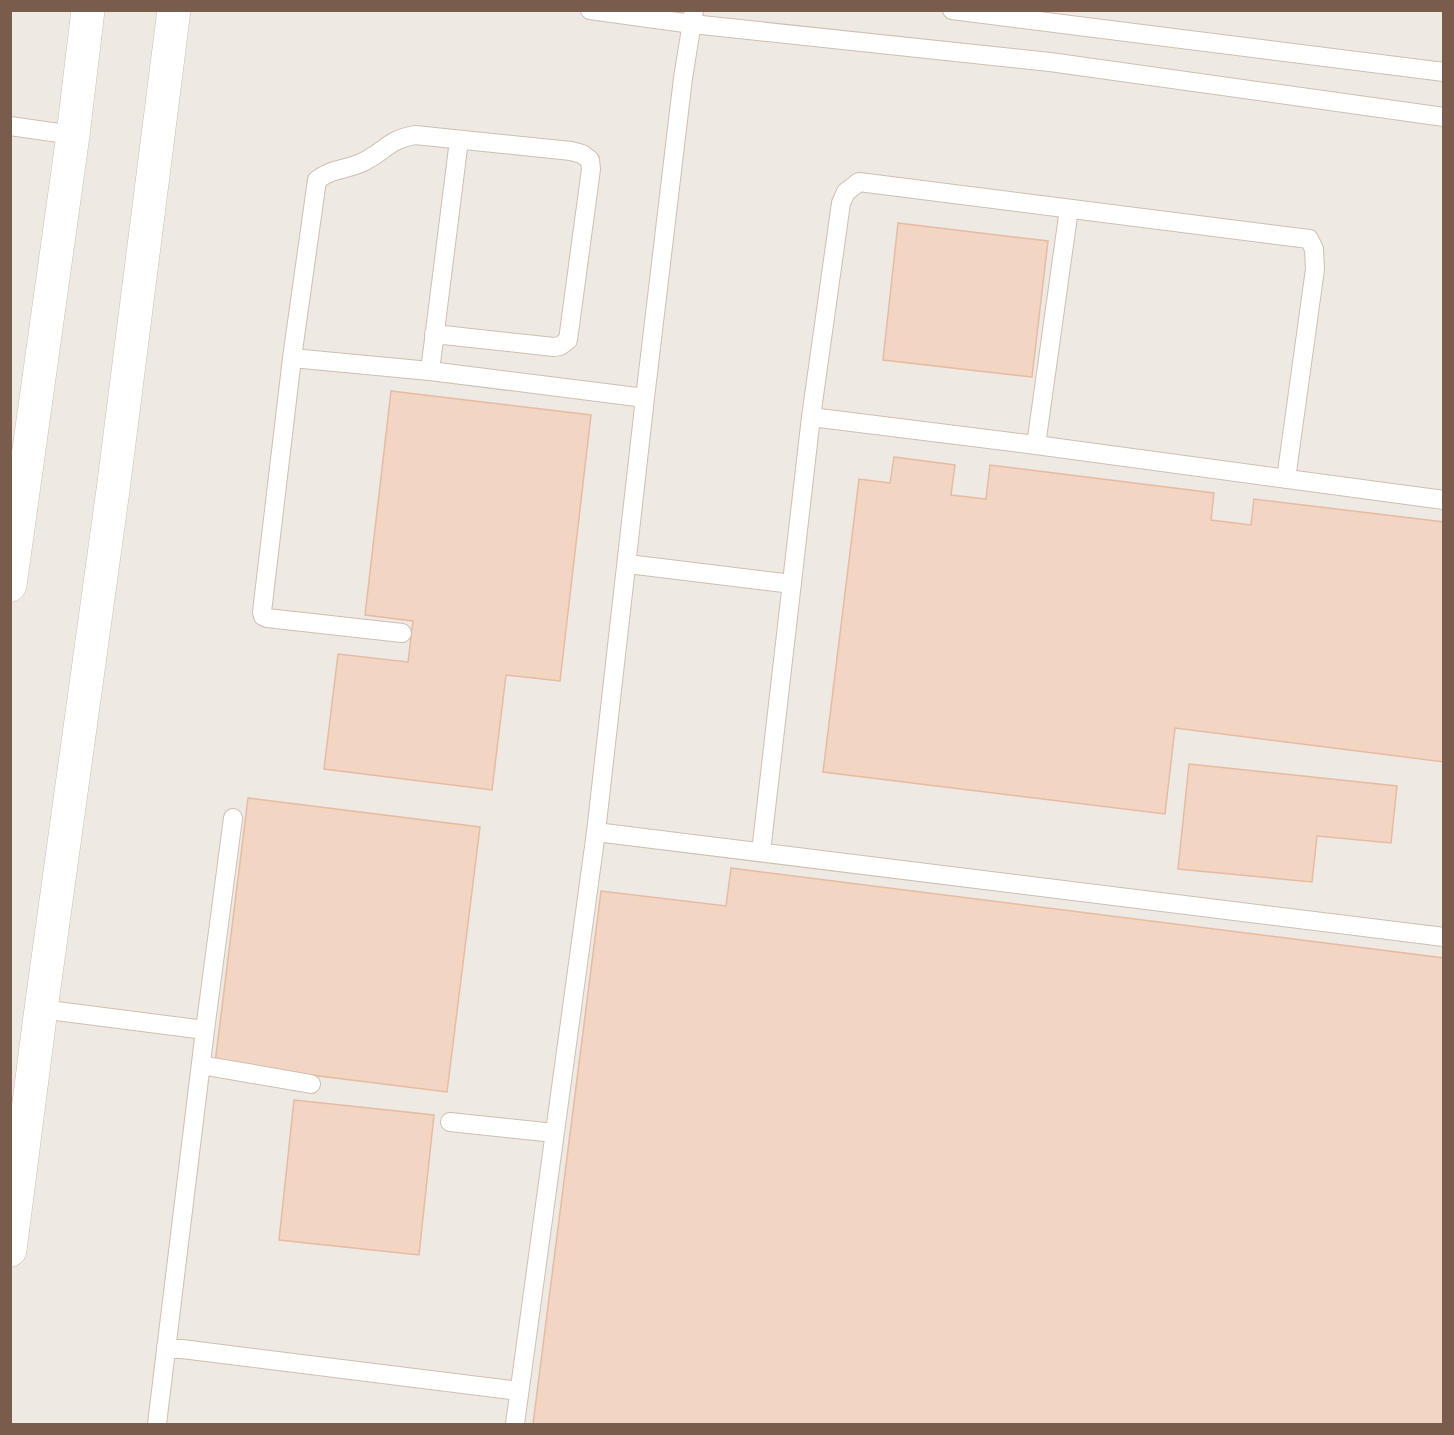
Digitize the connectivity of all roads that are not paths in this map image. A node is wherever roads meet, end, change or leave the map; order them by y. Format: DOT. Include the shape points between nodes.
graph roads {
  1 [pos="88,10"];
  2 [pos="174,10"];
  3 [pos="590,10"];
  4 [pos="952,10"];
  5 [pos="693,17"];
  6 [pos="1443,72"];
  7 [pos="1443,117"];
  8 [pos="10,126"];
  9 [pos="73,135"];
  10 [pos="459,140"];
  11 [pos="1069,209"];
  12 [pos="434,334"];
  13 [pos="292,358"];
  14 [pos="430,371"];
  15 [pos="645,398"];
  16 [pos="811,417"];
  17 [pos="1036,445"];
  18 [pos="1286,479"];
  19 [pos="1443,500"];
  20 [pos="628,564"];
  21 [pos="792,584"];
  22 [pos="10,585"];
  23 [pos="402,633"];
  24 [pos="233,818"];
  25 [pos="596,832"];
  26 [pos="761,852"];
  27 [pos="1443,937"];
  28 [pos="41,1009"];
  29 [pos="205,1030"];
  30 [pos="201,1065"];
  31 [pos="311,1084"];
  32 [pos="450,1122"];
  33 [pos="554,1133"];
  34 [pos="10,1250"];
  35 [pos="166,1347"];
  36 [pos="519,1391"];
  37 [pos="157,1425"];
  38 [pos="515,1425"];
  1 -- 9 [label="street"];
  2 -- 28 [label="street"];
  3 -- 5 [label="lane"];
  4 -- 6 [label="lane"];
  5 -- 7 [label="lane"];
  5 -- 15 [label="lane"];
  8 -- 9 [label="lane"];
  9 -- 22 [label="street"];
  10 -- 12 [label="lane"];
  10 -- 12 [label="lane" via="582,154 590,160 589,180 568,340 554,347"];
  10 -- 13 [label="lane" via="404,137 365,161 327,172 317,180"];
  11 -- 16 [label="lane" via="859,182 846,192 841,203"];
  11 -- 17 [label="lane"];
  11 -- 18 [label="lane" via="1309,240 1316,268"];
  12 -- 14 [label="lane"];
  13 -- 14 [label="lane"];
  13 -- 23 [label="lane" via="263,616"];
  14 -- 15 [label="lane"];
  15 -- 20 [label="lane"];
  16 -- 17 [label="lane"];
  16 -- 21 [label="lane"];
  17 -- 18 [label="lane"];
  18 -- 19 [label="lane"];
  20 -- 21 [label="lane"];
  20 -- 25 [label="lane"];
  21 -- 26 [label="lane"];
  24 -- 29 [label="lane"];
  25 -- 26 [label="lane"];
  25 -- 33 [label="lane"];
  26 -- 27 [label="lane"];
  28 -- 29 [label="lane"];
  28 -- 34 [label="street"];
  29 -- 30 [label="lane"];
  30 -- 31 [label="lane"];
  30 -- 35 [label="lane"];
  32 -- 33 [label="lane"];
  33 -- 36 [label="lane"];
  35 -- 36 [label="lane"];
  35 -- 37 [label="lane"];
  36 -- 38 [label="lane"];
}
